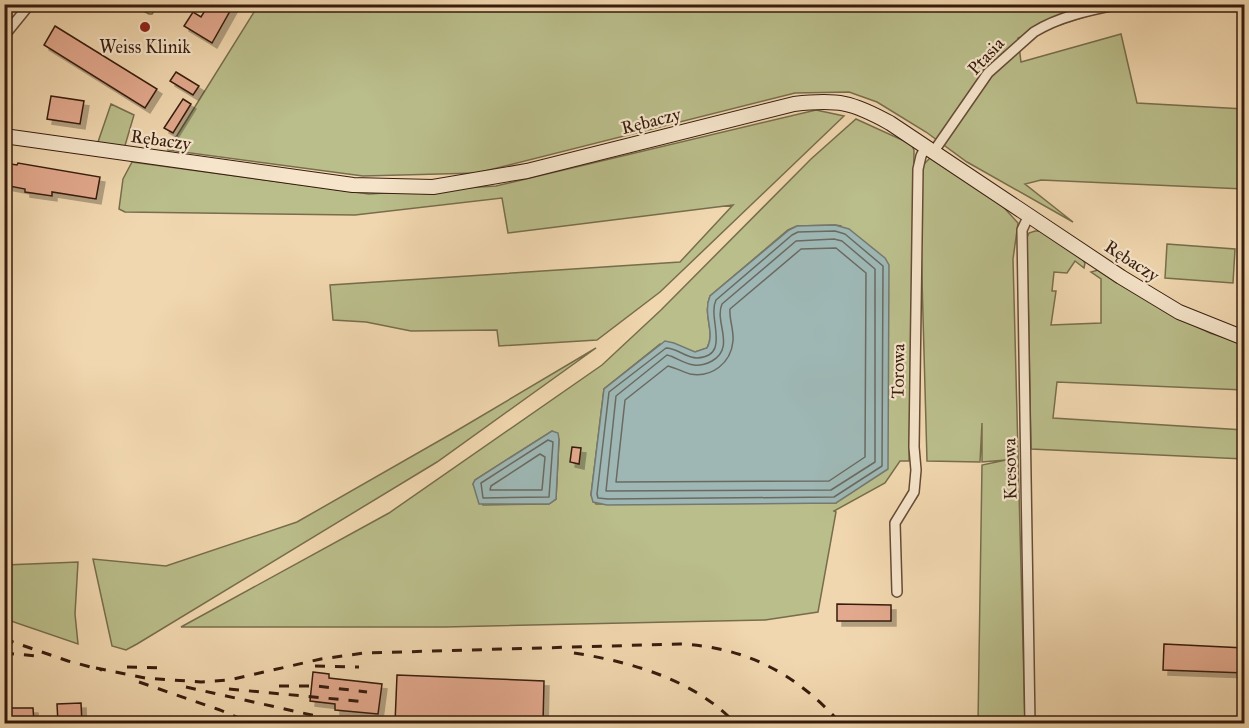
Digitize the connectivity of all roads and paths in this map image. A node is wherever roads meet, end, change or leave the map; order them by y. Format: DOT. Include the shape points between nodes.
graph roads {
  1 [pos="30,4"];
  2 [pos="1120,4"];
  3 [pos="4,36"];
  4 [pos="4,136"];
  5 [pos="930,149"];
  6 [pos="1029,215"];
  7 [pos="1245,338"];
  8 [pos="897,592"];
  9 [pos="1030,723"];
  1 -- 3 [label="street"];
  2 -- 5 [label="street, Ptasia" via="1090,10 1034,32 988,74"];
  4 -- 5 [label="street, Rębaczy" via="353,185 433,187 527,171 818,101 863,107"];
  5 -- 6 [label="street, Rębaczy"];
  5 -- 8 [label="street, Torowa" via="921,156 918,169 916,470 914,492 895,524"];
  6 -- 7 [label="street, Rębaczy" via="1179,312"];
  6 -- 9 [label="street, Kresowa" via="1022,230"];
}
